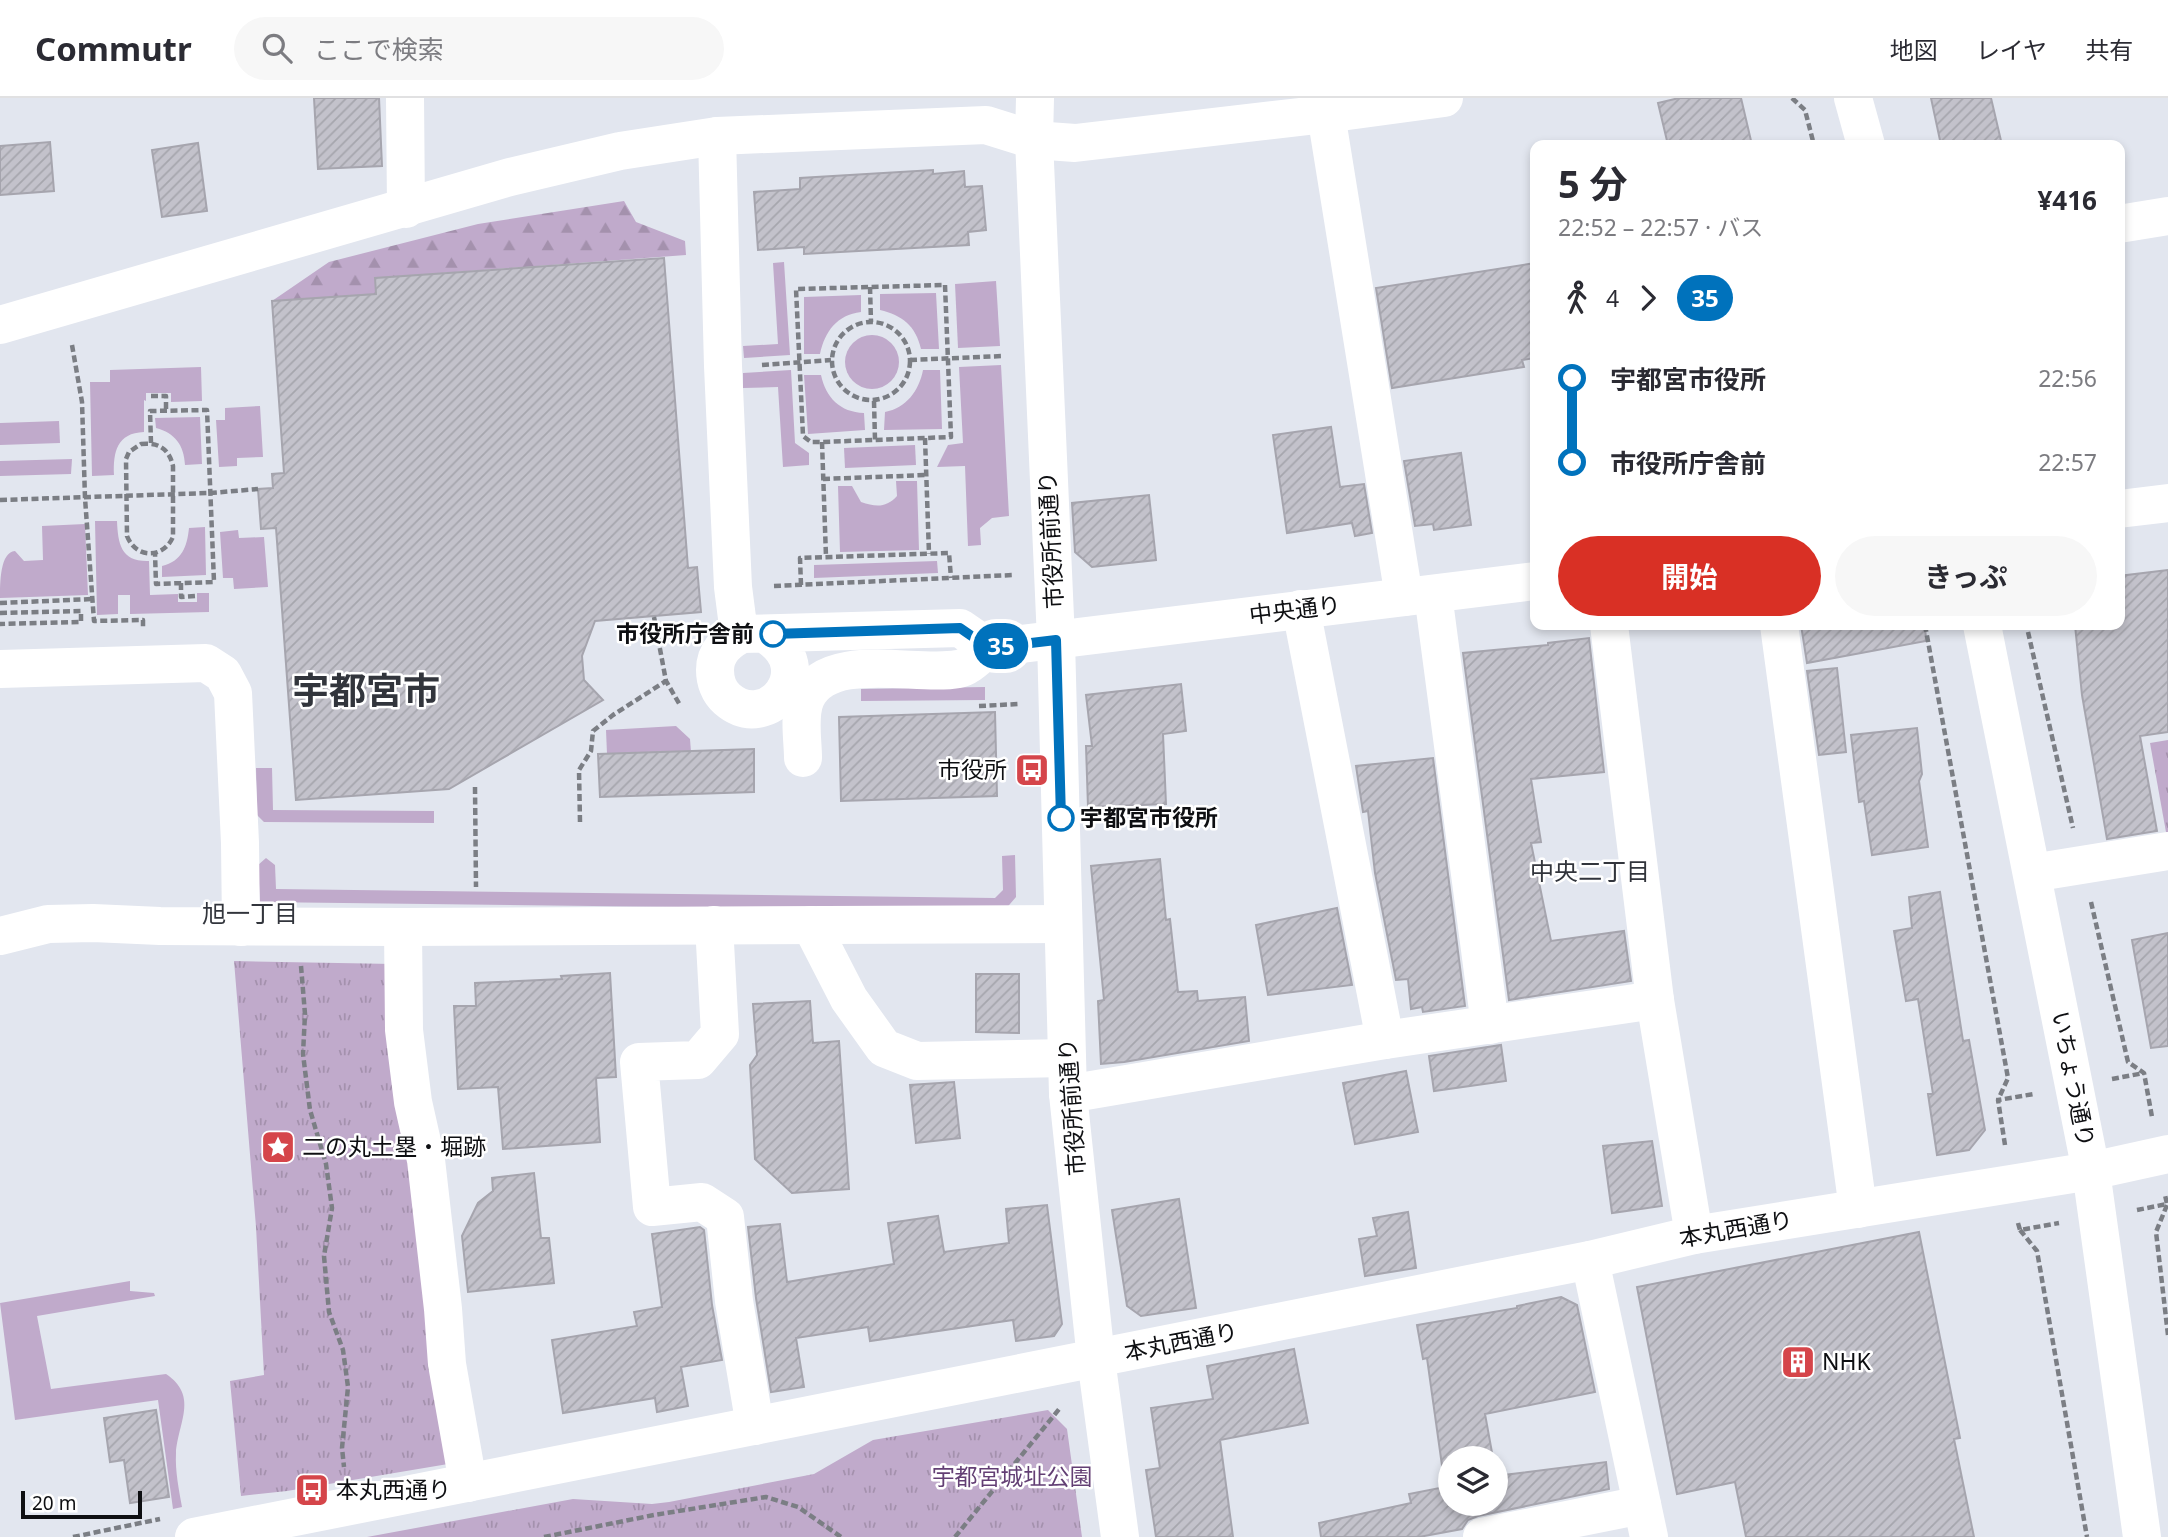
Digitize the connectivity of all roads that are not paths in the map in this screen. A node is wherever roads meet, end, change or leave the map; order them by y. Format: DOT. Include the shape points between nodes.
graph roads {
  1 [pos="405,98"];
  2 [pos="1035,98"];
  3 [pos="1444,98"];
  4 [pos="1853,98"];
  5 [pos="1326,114"];
  6 [pos="717,136"];
  7 [pos="1034,140"];
  8 [pos="1865,140"];
  9 [pos="406,209"];
  10 [pos="2168,216"];
  11 [pos="2125,223"];
  12 [pos="0,325"];
  13 [pos="2168,503"];
  14 [pos="2125,508"];
  15 [pos="1530,582"];
  16 [pos="1419,596"];
  17 [pos="1301,609"];
  18 [pos="1610,630"];
  19 [pos="1780,630"];
  20 [pos="1983,630"];
  21 [pos="754,634"];
  22 [pos="1056,640"];
  23 [pos="989,648"];
  24 [pos="0,669"];
  25 [pos="841,670"];
  26 [pos="791,673"];
  27 [pos="757,709"];
  28 [pos="2168,851"];
  29 [pos="2032,873"];
  30 [pos="1063,924"];
  31 [pos="714,925"];
  32 [pos="811,925"];
  33 [pos="241,927"];
  34 [pos="403,927"];
  35 [pos="0,936"];
  36 [pos="1654,1000"];
  37 [pos="1490,1025"];
  38 [pos="1385,1040"];
  39 [pos="1067,1076"];
  40 [pos="2168,1154"];
  41 [pos="2091,1171"];
  42 [pos="1858,1209"];
  43 [pos="1694,1235"];
  44 [pos="1590,1260"];
  45 [pos="1096,1359"];
  46 [pos="755,1426"];
  47 [pos="468,1483"];
  48 [pos="1645,1521"];
  49 [pos="194,1537"];
  50 [pos="1120,1537"];
  51 [pos="1482,1537"];
  52 [pos="2142,1537"];
  1 -- 9 [label="street"];
  2 -- 7 [label="street, 市役所前通り"];
  3 -- 5 [label="street"];
  4 -- 8 [label="street"];
  5 -- 7 [label="street" via="1075,143"];
  5 -- 16 [label="street"];
  6 -- 7 [label="street" via="986,125"];
  6 -- 9 [label="street" via="620,151 510,177"];
  6 -- 21 [label="street" via="733,587 737,618"];
  7 -- 22 [label="street, 市役所前通り"];
  9 -- 12 [label="street"];
  10 -- 11 [label="street"];
  13 -- 14 [label="street"];
  15 -- 16 [label="street, 中央通り"];
  16 -- 17 [label="street, 中央通り"];
  16 -- 37 [label="street"];
  17 -- 22 [label="street, 中央通り"];
  17 -- 38 [label="street"];
  18 -- 36 [label="street"];
  19 -- 42 [label="street"];
  20 -- 29 [label="street, いちょう通り"];
  21 -- 23 [label="street" via="960,628"];
  21 -- 26 [label="street" via="785,649"];
  21 -- 27 [label="street" via="731,639 722,647 716,659 716,682 732,703"];
  22 -- 23 [label="street, 中央通り"];
  22 -- 30 [label="street, 市役所前通り"];
  23 -- 25 [label="street" via="961,669"];
  24 -- 33 [label="street" via="206,663 223,674 233,692"];
  25 -- 26 [label="street"];
  25 -- 27 [label="street" via="817,684 805,699 794,758 775,718"];
  26 -- 27 [label="street" via="781,697"];
  28 -- 29 [label="street"];
  29 -- 41 [label="street, いちょう通り"];
  30 -- 32 [label="street"];
  30 -- 39 [label="street, 市役所前通り"];
  31 -- 32 [label="street"];
  31 -- 34 [label="street"];
  31 -- 46 [label="street" via="720,1034 698,1059 639,1062 652,1207 702,1202 725,1217"];
  32 -- 39 [label="street" via="849,999 884,1048 917,1061"];
  33 -- 34 [label="street"];
  33 -- 35 [label="street" via="48,924"];
  34 -- 47 [label="street" via="404,1030 426,1160 447,1364"];
  36 -- 37 [label="street"];
  36 -- 43 [label="street"];
  37 -- 38 [label="street"];
  38 -- 39 [label="street"];
  39 -- 45 [label="street, 市役所前通り"];
  40 -- 41 [label="street, 本丸西通り"];
  41 -- 42 [label="street, 本丸西通り"];
  41 -- 52 [label="street, いちょう通り"];
  42 -- 43 [label="street, 本丸西通り"];
  43 -- 44 [label="street, 本丸西通り"];
  44 -- 45 [label="street, 本丸西通り"];
  44 -- 48 [label="street"];
  45 -- 46 [label="street, 本丸西通り"];
  45 -- 50 [label="street, 市役所前通り"];
  46 -- 47 [label="street, 本丸西通り"];
  47 -- 49 [label="street, 本丸西通り"];
  48 -- 51 [label="street"];
}
